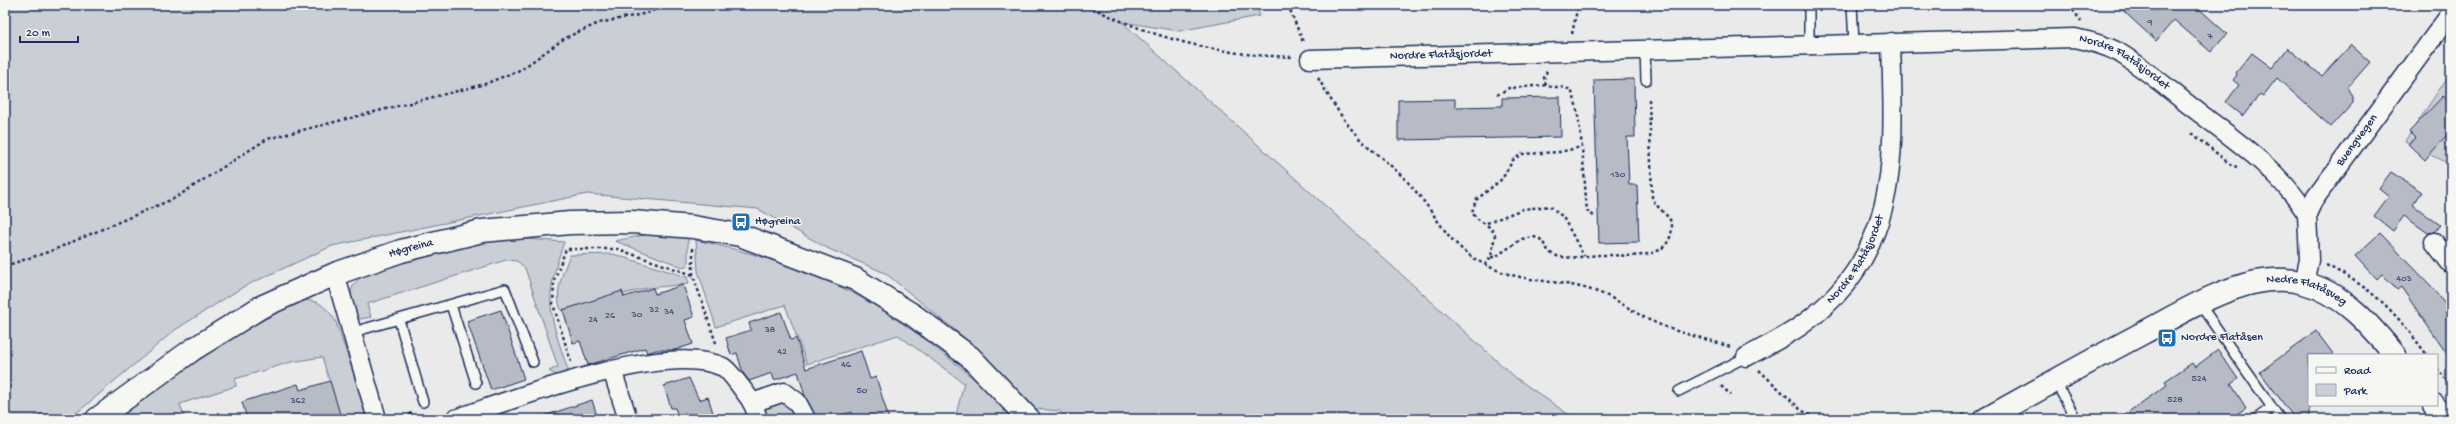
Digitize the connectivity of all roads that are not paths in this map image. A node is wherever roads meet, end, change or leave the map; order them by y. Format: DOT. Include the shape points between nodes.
graph roads {
  1 [pos="1809,5"];
  2 [pos="1852,5"];
  3 [pos="2451,12"];
  4 [pos="1891,42"];
  5 [pos="1854,43"];
  6 [pos="1809,44"];
  7 [pos="1645,48"];
  8 [pos="1310,59"];
  9 [pos="1646,80"];
  10 [pos="2307,214"];
  11 [pos="2434,242"];
  12 [pos="2451,264"];
  13 [pos="335,274"];
  14 [pos="2304,283"];
  15 [pos="2199,303"];
  16 [pos="451,305"];
  17 [pos="399,320"];
  18 [pos="353,332"];
  19 [pos="2394,354"];
  20 [pos="1746,357"];
  21 [pos="533,362"];
  22 [pos="612,370"];
  23 [pos="2055,381"];
  24 [pos="476,383"];
  25 [pos="1678,391"];
  26 [pos="423,402"];
  27 [pos="2435,406"];
  28 [pos="2271,408"];
  29 [pos="755,411"];
  30 [pos="1999,416"];
  31 [pos="97,419"];
  32 [pos="377,419"];
  33 [pos="455,419"];
  34 [pos="628,419"];
  35 [pos="806,419"];
  36 [pos="1029,419"];
  37 [pos="2076,419"];
  38 [pos="2256,419"];
  39 [pos="2280,419"];
  40 [pos="2444,419"];
  1 -- 6 [label="lane"];
  2 -- 5 [label="lane"];
  3 -- 10 [label="street, Buengvegen" via="2317,196"];
  4 -- 5 [label="street, Nordre Flatåsjordet"];
  4 -- 10 [label="street, Nordre Flatåsjordet" via="2075,38 2093,42 2117,52 2142,68 2272,169 2293,192"];
  4 -- 20 [label="street, Nordre Flatåsjordet" via="1890,183 1883,214 1870,244 1855,271 1831,300 1799,327"];
  5 -- 6 [label="street, Nordre Flatåsjordet"];
  6 -- 7 [label="street, Nordre Flatåsjordet"];
  7 -- 8 [label="street, Nordre Flatåsjordet"];
  7 -- 9 [label="lane"];
  10 -- 14 [label="street" via="2309,260"];
  11 -- 12 [label="street"];
  13 -- 18 [label="street"];
  13 -- 31 [label="street, Høgreina" via="261,307 192,350"];
  13 -- 36 [label="street, Høgreina" via="401,251 482,231 570,223 632,222 740,234 855,279 913,315 970,358"];
  14 -- 15 [label="street, Nedre Flatåsveg" via="2279,280 2256,282"];
  14 -- 19 [label="street, Nedre Flatåsveg" via="2325,291 2349,306"];
  15 -- 23 [label="street, Nedre Flatåsveg"];
  15 -- 28 [label="lane"];
  16 -- 17 [label="lane"];
  16 -- 21 [label="lane" via="504,289"];
  16 -- 24 [label="lane"];
  17 -- 18 [label="lane"];
  17 -- 26 [label="lane"];
  18 -- 32 [label="street"];
  20 -- 25 [label="lane, Nordre Flatåsjordet"];
  22 -- 29 [label="street" via="688,359 724,367"];
  22 -- 33 [label="street" via="576,378"];
  22 -- 34 [label="street"];
  23 -- 30 [label="street, Nedre Flatåsveg"];
  23 -- 37 [label="lane"];
  27 -- 40 [label="street"];
  28 -- 38 [label="lane"];
  28 -- 39 [label="lane"];
  29 -- 35 [label="street" via="784,392 797,402"];
}
